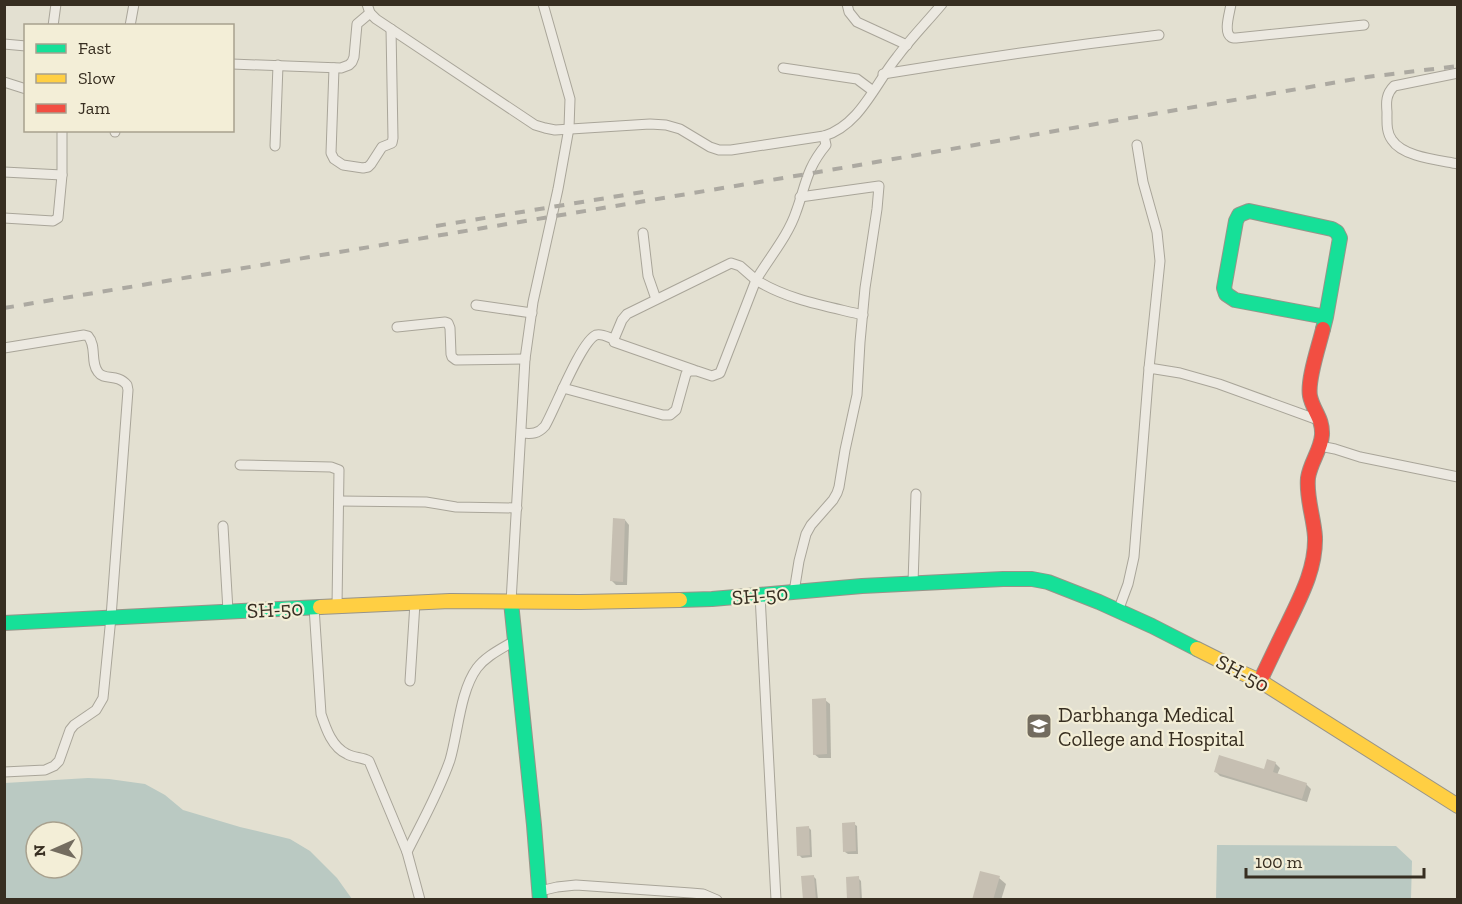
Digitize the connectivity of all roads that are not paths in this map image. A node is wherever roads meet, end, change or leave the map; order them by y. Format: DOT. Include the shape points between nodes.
graph roads {
  1 [pos="56,4"];
  2 [pos="135,4"];
  3 [pos="543,4"];
  4 [pos="847,4"];
  5 [pos="942,4"];
  6 [pos="1232,4"];
  7 [pos="368,9"];
  8 [pos="53,24"];
  9 [pos="130,24"];
  10 [pos="1364,26"];
  11 [pos="391,29"];
  12 [pos="1158,35"];
  13 [pos="4,44"];
  14 [pos="907,45"];
  15 [pos="24,46"];
  16 [pos="234,64"];
  17 [pos="278,65"];
  18 [pos="334,68"];
  19 [pos="783,68"];
  20 [pos="1458,73"];
  21 [pos="883,75"];
  22 [pos="4,82"];
  23 [pos="24,88"];
  24 [pos="873,91"];
  25 [pos="569,128"];
  26 [pos="62,132"];
  27 [pos="824,136"];
  28 [pos="1137,145"];
  29 [pos="275,146"];
  30 [pos="1458,164"];
  31 [pos="4,172"];
  32 [pos="62,175"];
  33 [pos="801,197"];
  34 [pos="4,218"];
  35 [pos="643,233"];
  36 [pos="756,280"];
  37 [pos="656,299"];
  38 [pos="476,305"];
  39 [pos="532,313"];
  40 [pos="862,315"];
  41 [pos="1326,317"];
  42 [pos="398,327"];
  43 [pos="614,342"];
  44 [pos="4,348"];
  45 [pos="525,359"];
  46 [pos="1149,368"];
  47 [pos="697,371"];
  48 [pos="563,388"];
  49 [pos="1321,422"];
  50 [pos="522,433"];
  51 [pos="1320,446"];
  52 [pos="240,465"];
  53 [pos="1458,477"];
  54 [pos="916,494"];
  55 [pos="339,501"];
  56 [pos="517,508"];
  57 [pos="223,526"];
  58 [pos="913,584"];
  59 [pos="794,592"];
  60 [pos="760,595"];
  61 [pos="511,602"];
  62 [pos="415,603"];
  63 [pos="337,606"];
  64 [pos="314,607"];
  65 [pos="228,611"];
  66 [pos="1118,611"];
  67 [pos="111,617"];
  68 [pos="4,624"];
  69 [pos="514,641"];
  70 [pos="410,681"];
  71 [pos="1260,681"];
  72 [pos="4,772"];
  73 [pos="1458,806"];
  74 [pos="407,852"];
  75 [pos="540,895"];
  76 [pos="420,900"];
  77 [pos="717,900"];
  78 [pos="777,900"];
  1 -- 8 [label="street"];
  2 -- 9 [label="street"];
  3 -- 25 [label="street" via="570,99"];
  4 -- 14 [label="street" via="857,21"];
  5 -- 14 [label="street"];
  6 -- 10 [label="street" via="1227,29 1231,38"];
  7 -- 11 [label="street"];
  7 -- 18 [label="street" via="357,24 352,62"];
  11 -- 18 [label="street" via="393,138 368,167 342,165 331,153"];
  11 -- 25 [label="street" via="527,121 555,130"];
  12 -- 21 [label="street"];
  13 -- 15 [label="street"];
  14 -- 21 [label="street"];
  16 -- 17 [label="street"];
  17 -- 18 [label="street"];
  17 -- 29 [label="street"];
  19 -- 24 [label="street" via="857,79"];
  20 -- 30 [label="street" via="1394,86 1387,95 1386,108 1387,130 1401,149"];
  21 -- 24 [label="street"];
  22 -- 23 [label="street"];
  24 -- 27 [label="street" via="846,126"];
  25 -- 27 [label="street" via="666,125 719,150"];
  25 -- 39 [label="street"];
  26 -- 32 [label="street"];
  27 -- 33 [label="street" via="826,145 807,174"];
  28 -- 46 [label="street" via="1160,261"];
  31 -- 32 [label="street"];
  32 -- 34 [label="street" via="60,214 56,221"];
  33 -- 36 [label="street" via="789,228"];
  33 -- 40 [label="street" via="879,186"];
  35 -- 37 [label="street" via="648,276"];
  36 -- 37 [label="street" via="731,263"];
  36 -- 40 [label="street" via="792,297"];
  36 -- 47 [label="street" via="720,373 712,376"];
  37 -- 48 [label="street" via="627,314 614,339 595,336"];
  38 -- 39 [label="street"];
  39 -- 45 [label="street"];
  40 -- 59 [label="street" via="857,395 839,487 806,534"];
  41 -- 41 [label="main road" via="1339,246 1337,232 1249,211 1239,215 1226,294 1235,300"];
  41 -- 49 [label="main road" via="1310,384 1310,396"];
  42 -- 45 [label="street" via="448,323 451,354 456,360"];
  43 -- 47 [label="street"];
  44 -- 67 [label="street" via="88,336 97,372 127,384"];
  45 -- 50 [label="street"];
  46 -- 49 [label="street" via="1220,384"];
  46 -- 66 [label="street" via="1134,557"];
  47 -- 48 [label="street" via="686,374 676,410 670,415"];
  48 -- 50 [label="street" via="539,432"];
  49 -- 51 [label="main road"];
  50 -- 56 [label="street"];
  51 -- 53 [label="street"];
  51 -- 71 [label="main road" via="1308,480 1315,537 1313,563"];
  52 -- 55 [label="street" via="336,468 340,476"];
  54 -- 58 [label="street"];
  55 -- 56 [label="street"];
  55 -- 63 [label="street"];
  56 -- 61 [label="street"];
  57 -- 65 [label="street"];
  58 -- 59 [label="main road, SH-50"];
  58 -- 66 [label="main road, SH-50" via="1032,579"];
  59 -- 60 [label="main road, SH-50"];
  60 -- 61 [label="main road, SH-50"];
  60 -- 78 [label="street"];
  61 -- 62 [label="main road, SH-50"];
  61 -- 69 [label="main road"];
  62 -- 63 [label="main road, SH-50"];
  62 -- 70 [label="street"];
  63 -- 64 [label="main road, SH-50"];
  64 -- 65 [label="main road, SH-50"];
  64 -- 74 [label="street" via="321,714 326,730 346,754 369,761"];
  65 -- 67 [label="main road, SH-50"];
  66 -- 71 [label="main road, SH-50"];
  67 -- 68 [label="main road, SH-50"];
  67 -- 72 [label="street" via="100,705 70,730 54,766"];
  69 -- 74 [label="street" via="487,658 470,680 444,775"];
  69 -- 75 [label="main road"];
  71 -- 73 [label="main road, SH-50"];
  74 -- 76 [label="street"];
  75 -- 77 [label="street" via="556,887 576,885 691,892"];
}
